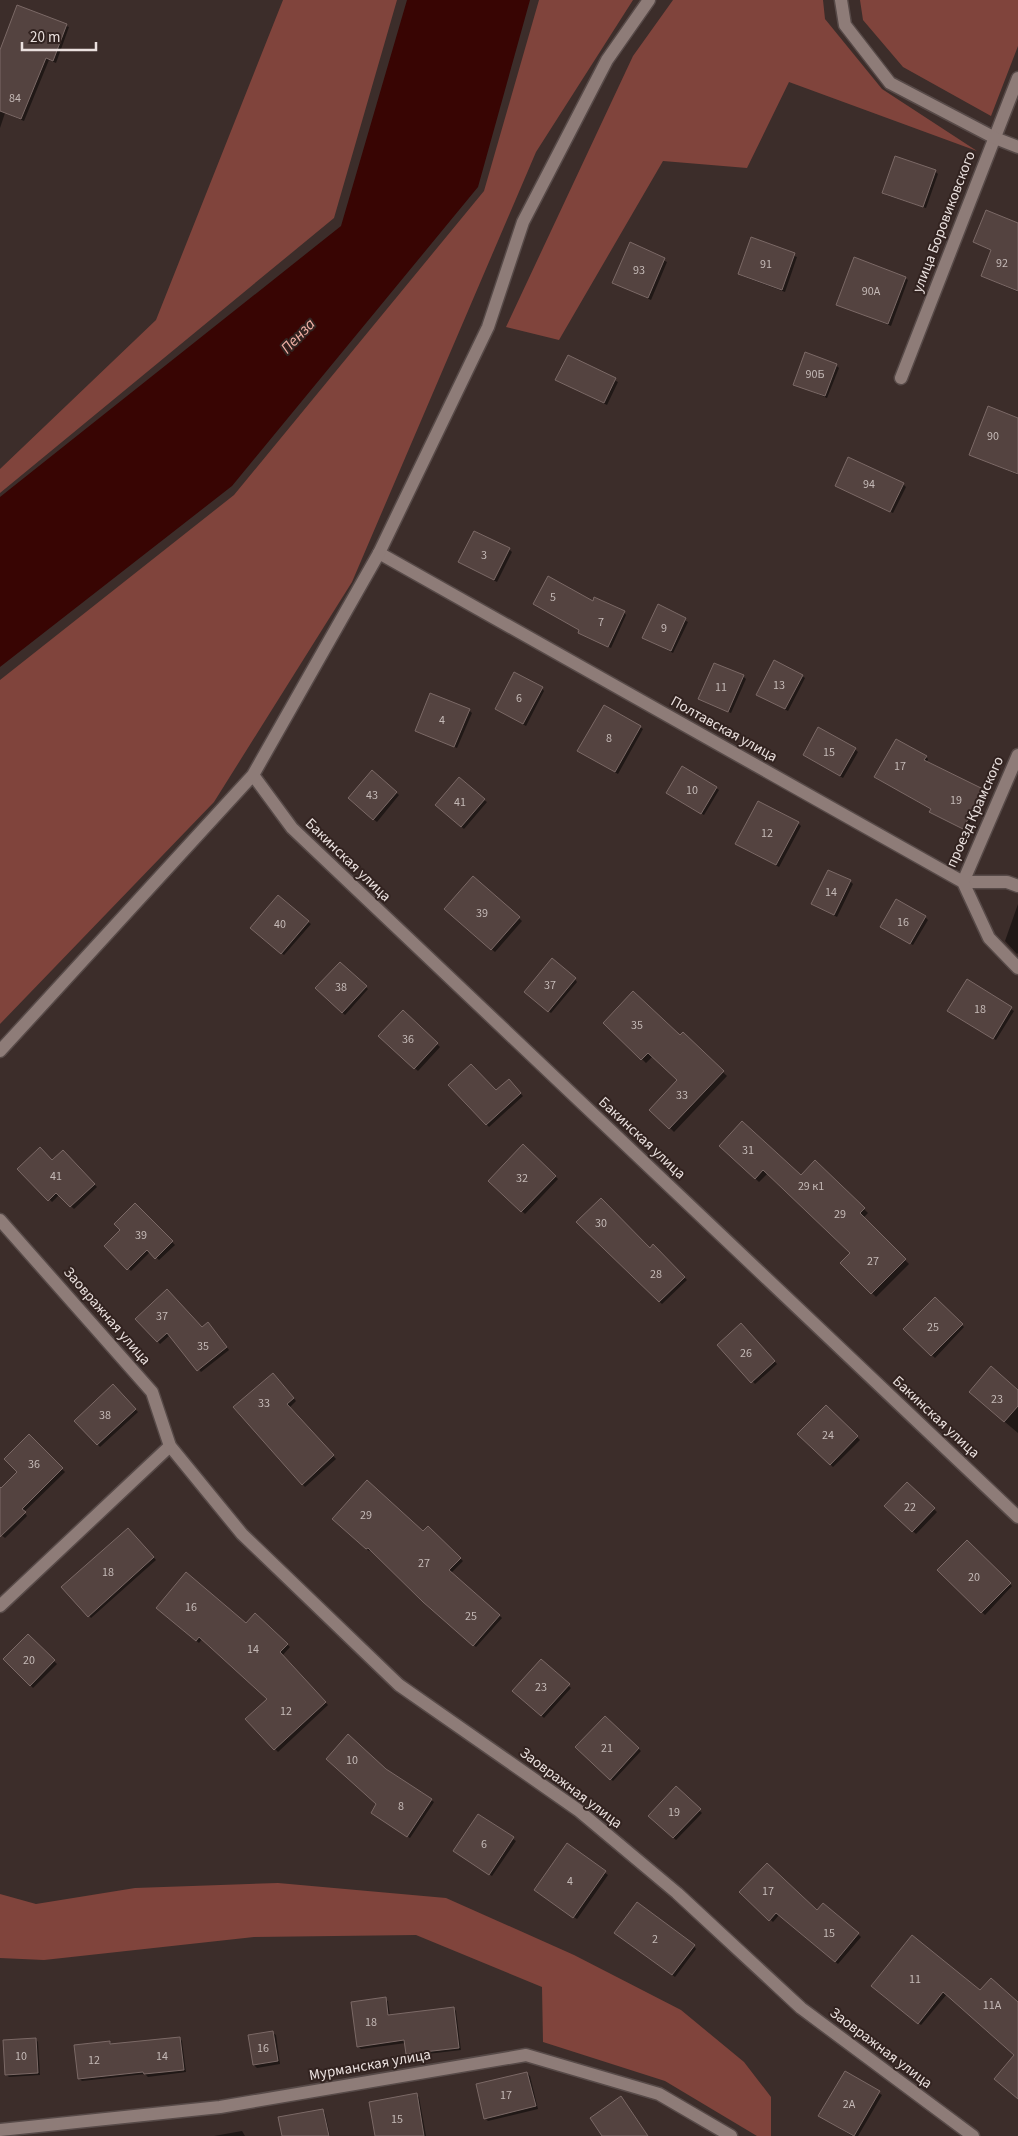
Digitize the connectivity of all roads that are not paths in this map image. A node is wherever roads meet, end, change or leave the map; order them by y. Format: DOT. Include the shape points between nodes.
graph roads {
  1 [pos="649,0"];
  2 [pos="841,0"];
  3 [pos="1018,78"];
  4 [pos="994,138"];
  5 [pos="1018,147"];
  6 [pos="901,378"];
  7 [pos="379,553"];
  8 [pos="1018,755"];
  9 [pos="253,775"];
  10 [pos="963,882"];
  11 [pos="1018,886"];
  12 [pos="1018,968"];
  13 [pos="0,1051"];
  14 [pos="0,1220"];
  15 [pos="170,1446"];
  16 [pos="1018,1517"];
  17 [pos="0,1606"];
  18 [pos="0,2130"];
  19 [pos="731,2136"];
  20 [pos="973,2136"];
  1 -- 7 [label="street" via="607,60 523,222 488,327"];
  2 -- 4 [label="street" via="845,25 890,83"];
  3 -- 4 [label="street, улица Боровиковского"];
  4 -- 5 [label="street"];
  4 -- 6 [label="street, улица Боровиковского"];
  7 -- 9 [label="street"];
  7 -- 10 [label="street, Полтавская улица"];
  8 -- 10 [label="street, проезд Крамского"];
  9 -- 13 [label="street"];
  9 -- 16 [label="street, Бакинская улица" via="292,828"];
  10 -- 11 [label="street" via="1007,882"];
  10 -- 12 [label="street" via="989,938"];
  14 -- 15 [label="street, Заовражная улица" via="152,1392"];
  15 -- 17 [label="street"];
  15 -- 20 [label="street, Заовражная улица" via="242,1534 399,1685 578,1810 677,1892 801,2008"];
  18 -- 19 [label="street, Мурманская улица" via="220,2107 526,2056 660,2094"];
}
